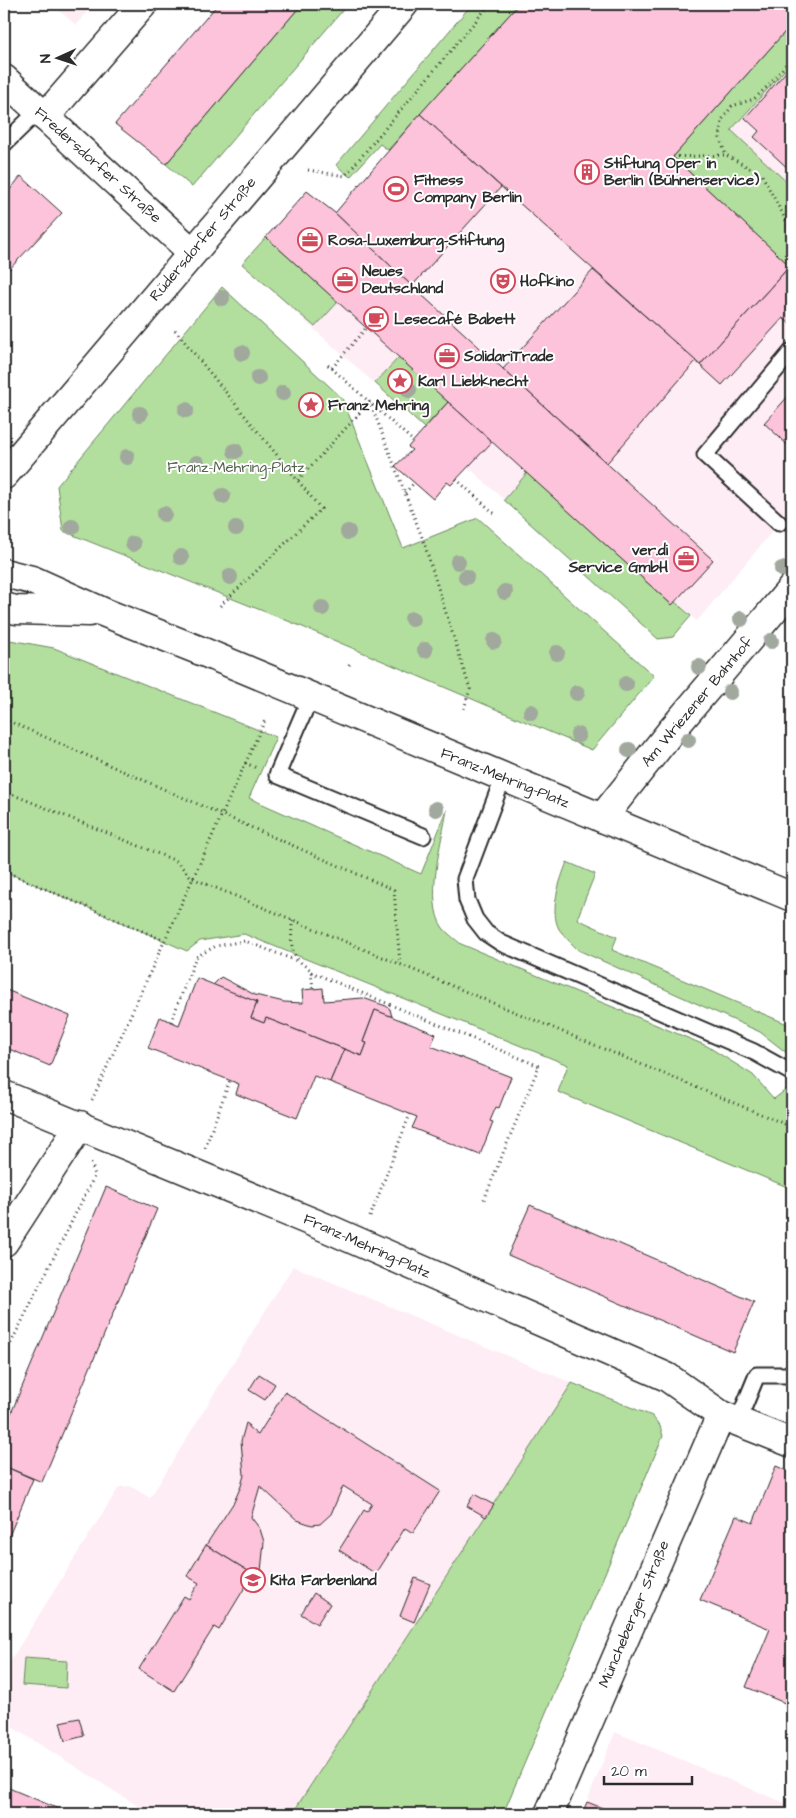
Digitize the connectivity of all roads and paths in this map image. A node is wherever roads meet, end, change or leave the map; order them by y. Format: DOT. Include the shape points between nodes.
graph roads {
  1 [pos="143,4"];
  2 [pos="404,4"];
  3 [pos="490,4"];
  4 [pos="792,51"];
  5 [pos="4,79"];
  6 [pos="42,114"];
  7 [pos="4,144"];
  8 [pos="726,155"];
  9 [pos="673,157"];
  10 [pos="308,170"];
  11 [pos="792,232"];
  12 [pos="192,252"];
  13 [pos="366,328"];
  14 [pos="176,330"];
  15 [pos="792,351"];
  16 [pos="328,364"];
  17 [pos="332,368"];
  18 [pos="370,402"];
  19 [pos="413,441"];
  20 [pos="4,475"];
  21 [pos="456,479"];
  22 [pos="298,480"];
  23 [pos="414,483"];
  24 [pos="405,493"];
  25 [pos="495,514"];
  26 [pos="779,523"];
  27 [pos="4,573"];
  28 [pos="792,588"];
  29 [pos="220,606"];
  30 [pos="4,607"];
  31 [pos="103,612"];
  32 [pos="310,698"];
  33 [pos="464,709"];
  34 [pos="266,718"];
  35 [pos="4,720"];
  36 [pos="503,778"];
  37 [pos="4,791"];
  38 [pos="222,813"];
  39 [pos="602,818"];
  40 [pos="423,836"];
  41 [pos="4,871"];
  42 [pos="192,878"];
  43 [pos="792,897"];
  44 [pos="292,920"];
  45 [pos="164,940"];
  46 [pos="297,961"];
  47 [pos="400,964"];
  48 [pos="311,972"];
  49 [pos="313,989"];
  50 [pos="171,1022"];
  51 [pos="792,1074"];
  52 [pos="230,1080"];
  53 [pos="4,1095"];
  54 [pos="410,1114"];
  55 [pos="80,1125"];
  56 [pos="792,1127"];
  57 [pos="195,1173"];
  58 [pos="483,1202"];
  59 [pos="4,1242"];
  60 [pos="360,1243"];
  61 [pos="4,1357"];
  62 [pos="792,1371"];
  63 [pos="729,1418"];
  64 [pos="792,1443"];
  65 [pos="549,1814"];
  1 -- 6 [label="street"];
  2 -- 12 [label="street, Rüdersdorfer Straße"];
  3 -- 10 [label="path" via="345,176"];
  4 -- 8 [label="path" via="770,84 754,99 732,106 722,120 720,138"];
  5 -- 6 [label="street, Fredersdorfer Straße"];
  6 -- 7 [label="lane"];
  6 -- 12 [label="street, Fredersdorfer Straße"];
  8 -- 9 [label="path"];
  8 -- 11 [label="path" via="762,176"];
  12 -- 20 [label="street, Rüdersdorfer Straße"];
  13 -- 17 [label="path"];
  14 -- 22 [label="path"];
  15 -- 26 [label="lane" via="705,455"];
  16 -- 17 [label="path"];
  17 -- 18 [label="path"];
  18 -- 19 [label="path"];
  18 -- 22 [label="path"];
  18 -- 24 [label="path"];
  21 -- 25 [label="path"];
  22 -- 29 [label="path" via="321,509"];
  23 -- 24 [label="path"];
  24 -- 33 [label="path" via="470,689"];
  27 -- 31 [label="street, Franz-Mehring-Platz" via="32,580"];
  28 -- 39 [label="street, Am Wriezener Bahnhof"];
  30 -- 31 [label="street, Franz-Mehring-Platz"];
  31 -- 32 [label="street, Franz-Mehring-Platz"];
  32 -- 36 [label="street, Franz-Mehring-Platz"];
  32 -- 40 [label="lane" via="276,776"];
  34 -- 38 [label="path"];
  35 -- 38 [label="path"];
  36 -- 39 [label="street, Franz-Mehring-Platz"];
  36 -- 51 [label="lane" via="465,880 467,900 475,919 486,933 501,944 754,1052"];
  37 -- 42 [label="path" via="176,861"];
  38 -- 42 [label="path"];
  38 -- 47 [label="path" via="394,890"];
  39 -- 43 [label="street, Franz-Mehring-Platz"];
  41 -- 45 [label="path"];
  42 -- 44 [label="path"];
  42 -- 45 [label="path"];
  44 -- 46 [label="path" via="292,952"];
  44 -- 47 [label="path"];
  45 -- 55 [label="path"];
  46 -- 48 [label="path"];
  46 -- 50 [label="path" via="245,941 216,946 196,957"];
  47 -- 56 [label="path"];
  48 -- 49 [label="path"];
  48 -- 58 [label="path" via="538,1066"];
  52 -- 57 [label="path"];
  53 -- 55 [label="street, Franz-Mehring-Platz"];
  54 -- 60 [label="path"];
  55 -- 57 [label="street, Franz-Mehring-Platz"];
  55 -- 59 [label="street"];
  55 -- 61 [label="path" via="95,1175"];
  57 -- 60 [label="street, Franz-Mehring-Platz"];
  60 -- 63 [label="street, Franz-Mehring-Platz" via="667,1377"];
  62 -- 63 [label="lane" via="791,1375 757,1375"];
  63 -- 64 [label="street, Franz-Mehring-Platz"];
  63 -- 65 [label="street, Müncheberger Straße"];
}
